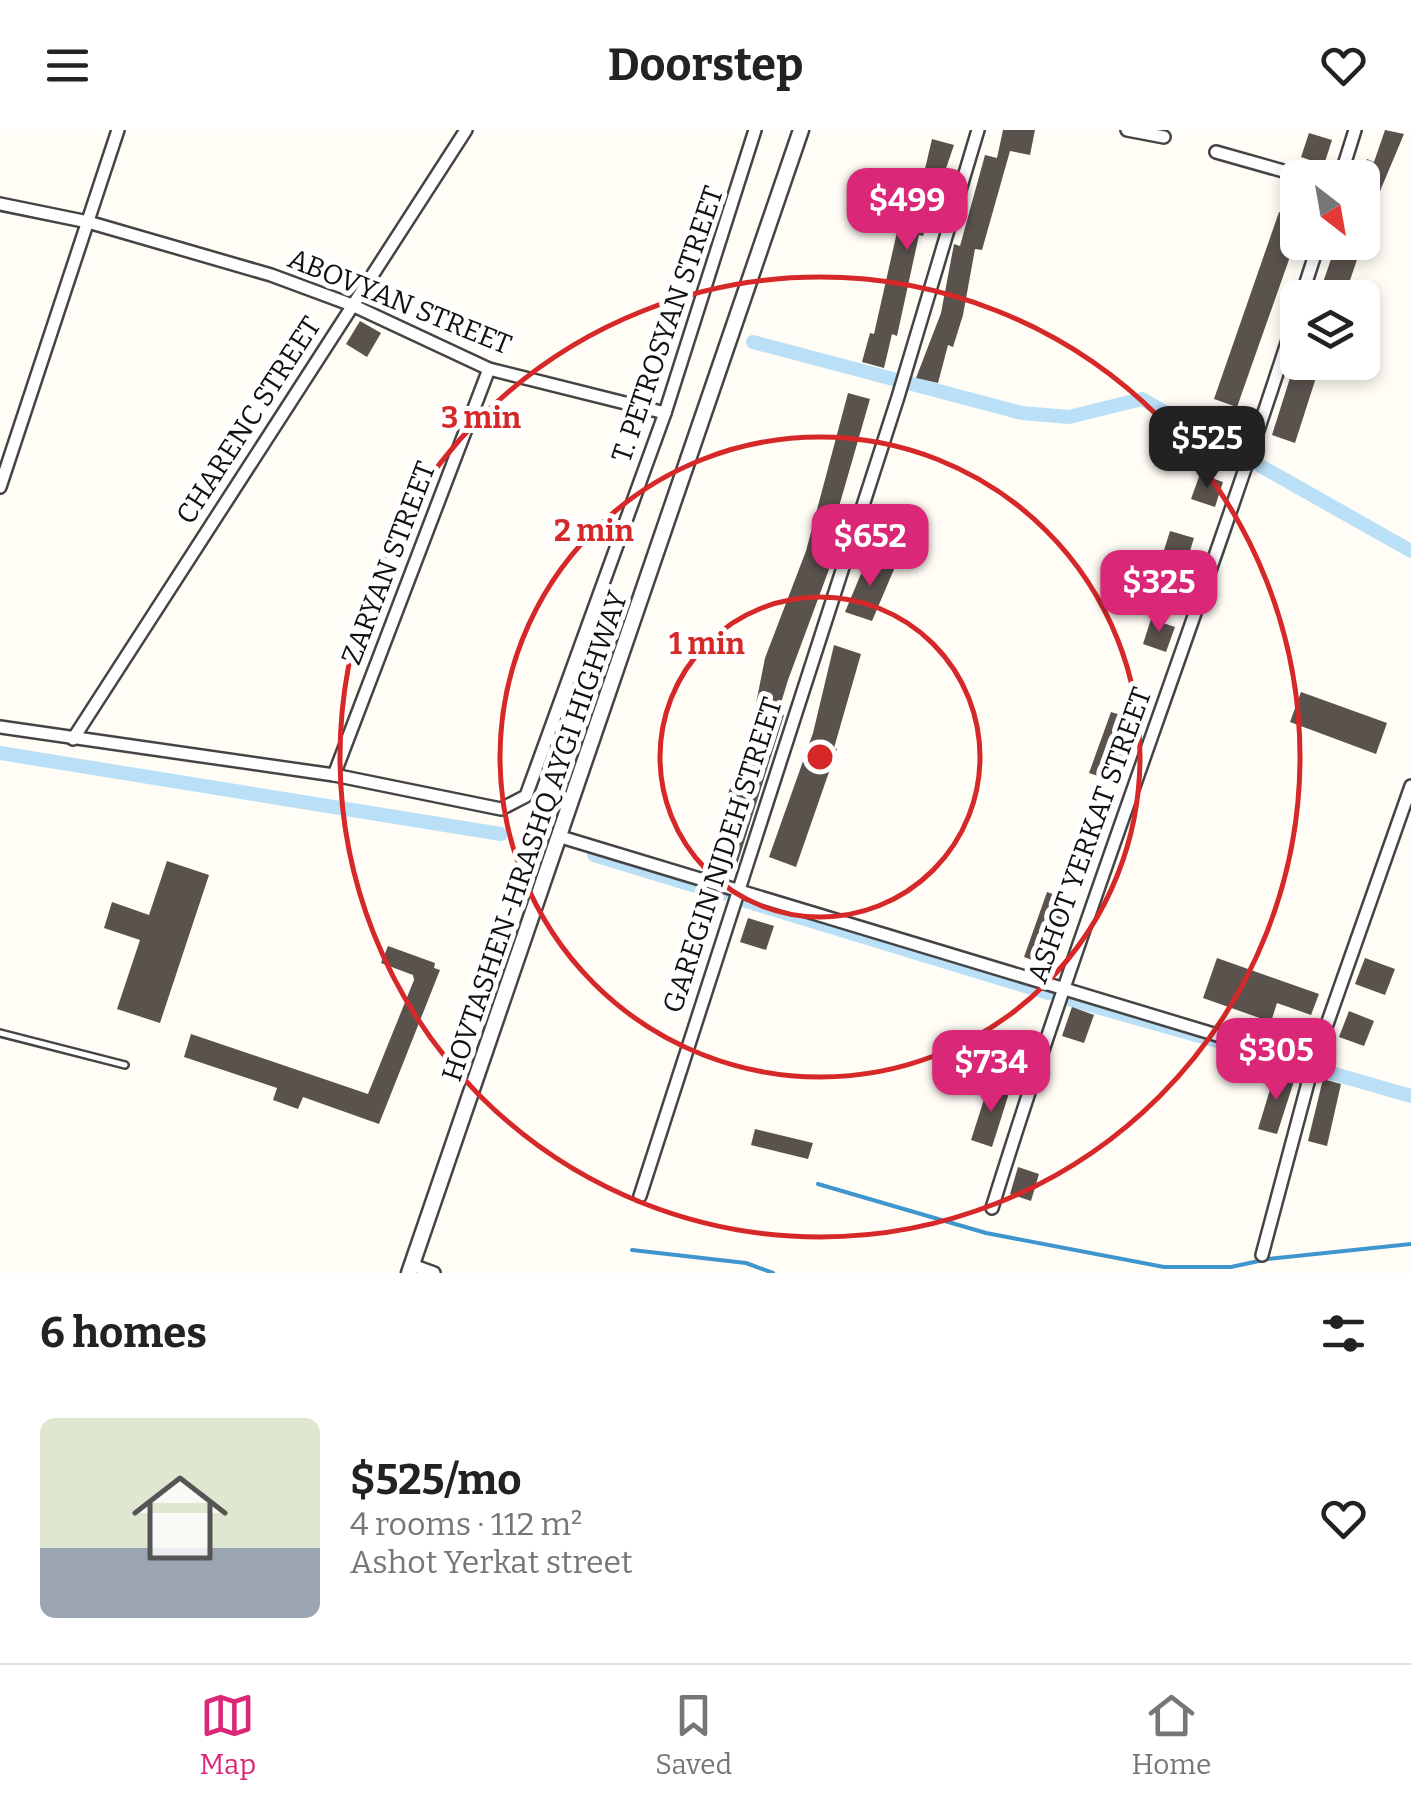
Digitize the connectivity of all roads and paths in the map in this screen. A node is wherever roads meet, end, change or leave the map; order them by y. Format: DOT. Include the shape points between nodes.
graph roads {
  1 [pos="118,130"];
  2 [pos="466,130"];
  3 [pos="754,130"];
  4 [pos="801,130"];
  5 [pos="978,130"];
  6 [pos="1127,130"];
  7 [pos="1355,130"];
  8 [pos="1164,137"];
  9 [pos="1216,152"];
  10 [pos="1346,160"];
  11 [pos="1280,170"];
  12 [pos="0,204"];
  13 [pos="88,222"];
  14 [pos="352,305"];
  15 [pos="1280,366"];
  16 [pos="489,369"];
  17 [pos="665,412"];
  18 [pos="0,487"];
  19 [pos="0,727"];
  20 [pos="73,739"];
  21 [pos="334,775"];
  22 [pos="1411,786"];
  23 [pos="561,836"];
  24 [pos="736,890"];
  25 [pos="1060,991"];
  26 [pos="0,1032"];
  27 [pos="1313,1064"];
  28 [pos="125,1065"];
  29 [pos="640,1196"];
  30 [pos="992,1208"];
  31 [pos="1262,1256"];
  32 [pos="410,1269"];
  33 [pos="434,1273"];
  1 -- 13 [label="street"];
  2 -- 14 [label="street, CHARENC STREET"];
  3 -- 17 [label="street, T. PETROSYAN STREET"];
  4 -- 23 [label="street, HOVTASHEN-HRASHQ AYGI HIGHWAY"];
  5 -- 24 [label="street, GAREGIN NJDEH STREET" via="906,374"];
  6 -- 8 [label="street"];
  7 -- 10 [label="street"];
  9 -- 11 [label="street"];
  12 -- 13 [label="street, ABOVYAN STREET"];
  13 -- 14 [label="street, ABOVYAN STREET"];
  13 -- 18 [label="street"];
  14 -- 16 [label="street, ABOVYAN STREET"];
  14 -- 20 [label="street, CHARENC STREET"];
  15 -- 25 [label="street, ASHOT YERKAT STREET"];
  16 -- 17 [label="street, ABOVYAN STREET"];
  16 -- 21 [label="street, ZARYAN STREET"];
  17 -- 21 [label="street, T. PETROSYAN STREET" via="526,796 501,810"];
  19 -- 20 [label="street, T. PETROSYAN STREET"];
  20 -- 21 [label="street, T. PETROSYAN STREET"];
  22 -- 27 [label="street"];
  23 -- 24 [label="street"];
  23 -- 32 [label="street, HOVTASHEN-HRASHQ AYGI HIGHWAY"];
  24 -- 25 [label="street"];
  24 -- 29 [label="street, GAREGIN NJDEH STREET"];
  25 -- 27 [label="street"];
  25 -- 30 [label="street, ASHOT YERKAT STREET"];
  26 -- 28 [label="lane"];
  27 -- 31 [label="street"];
  32 -- 33 [label="street"];
}
